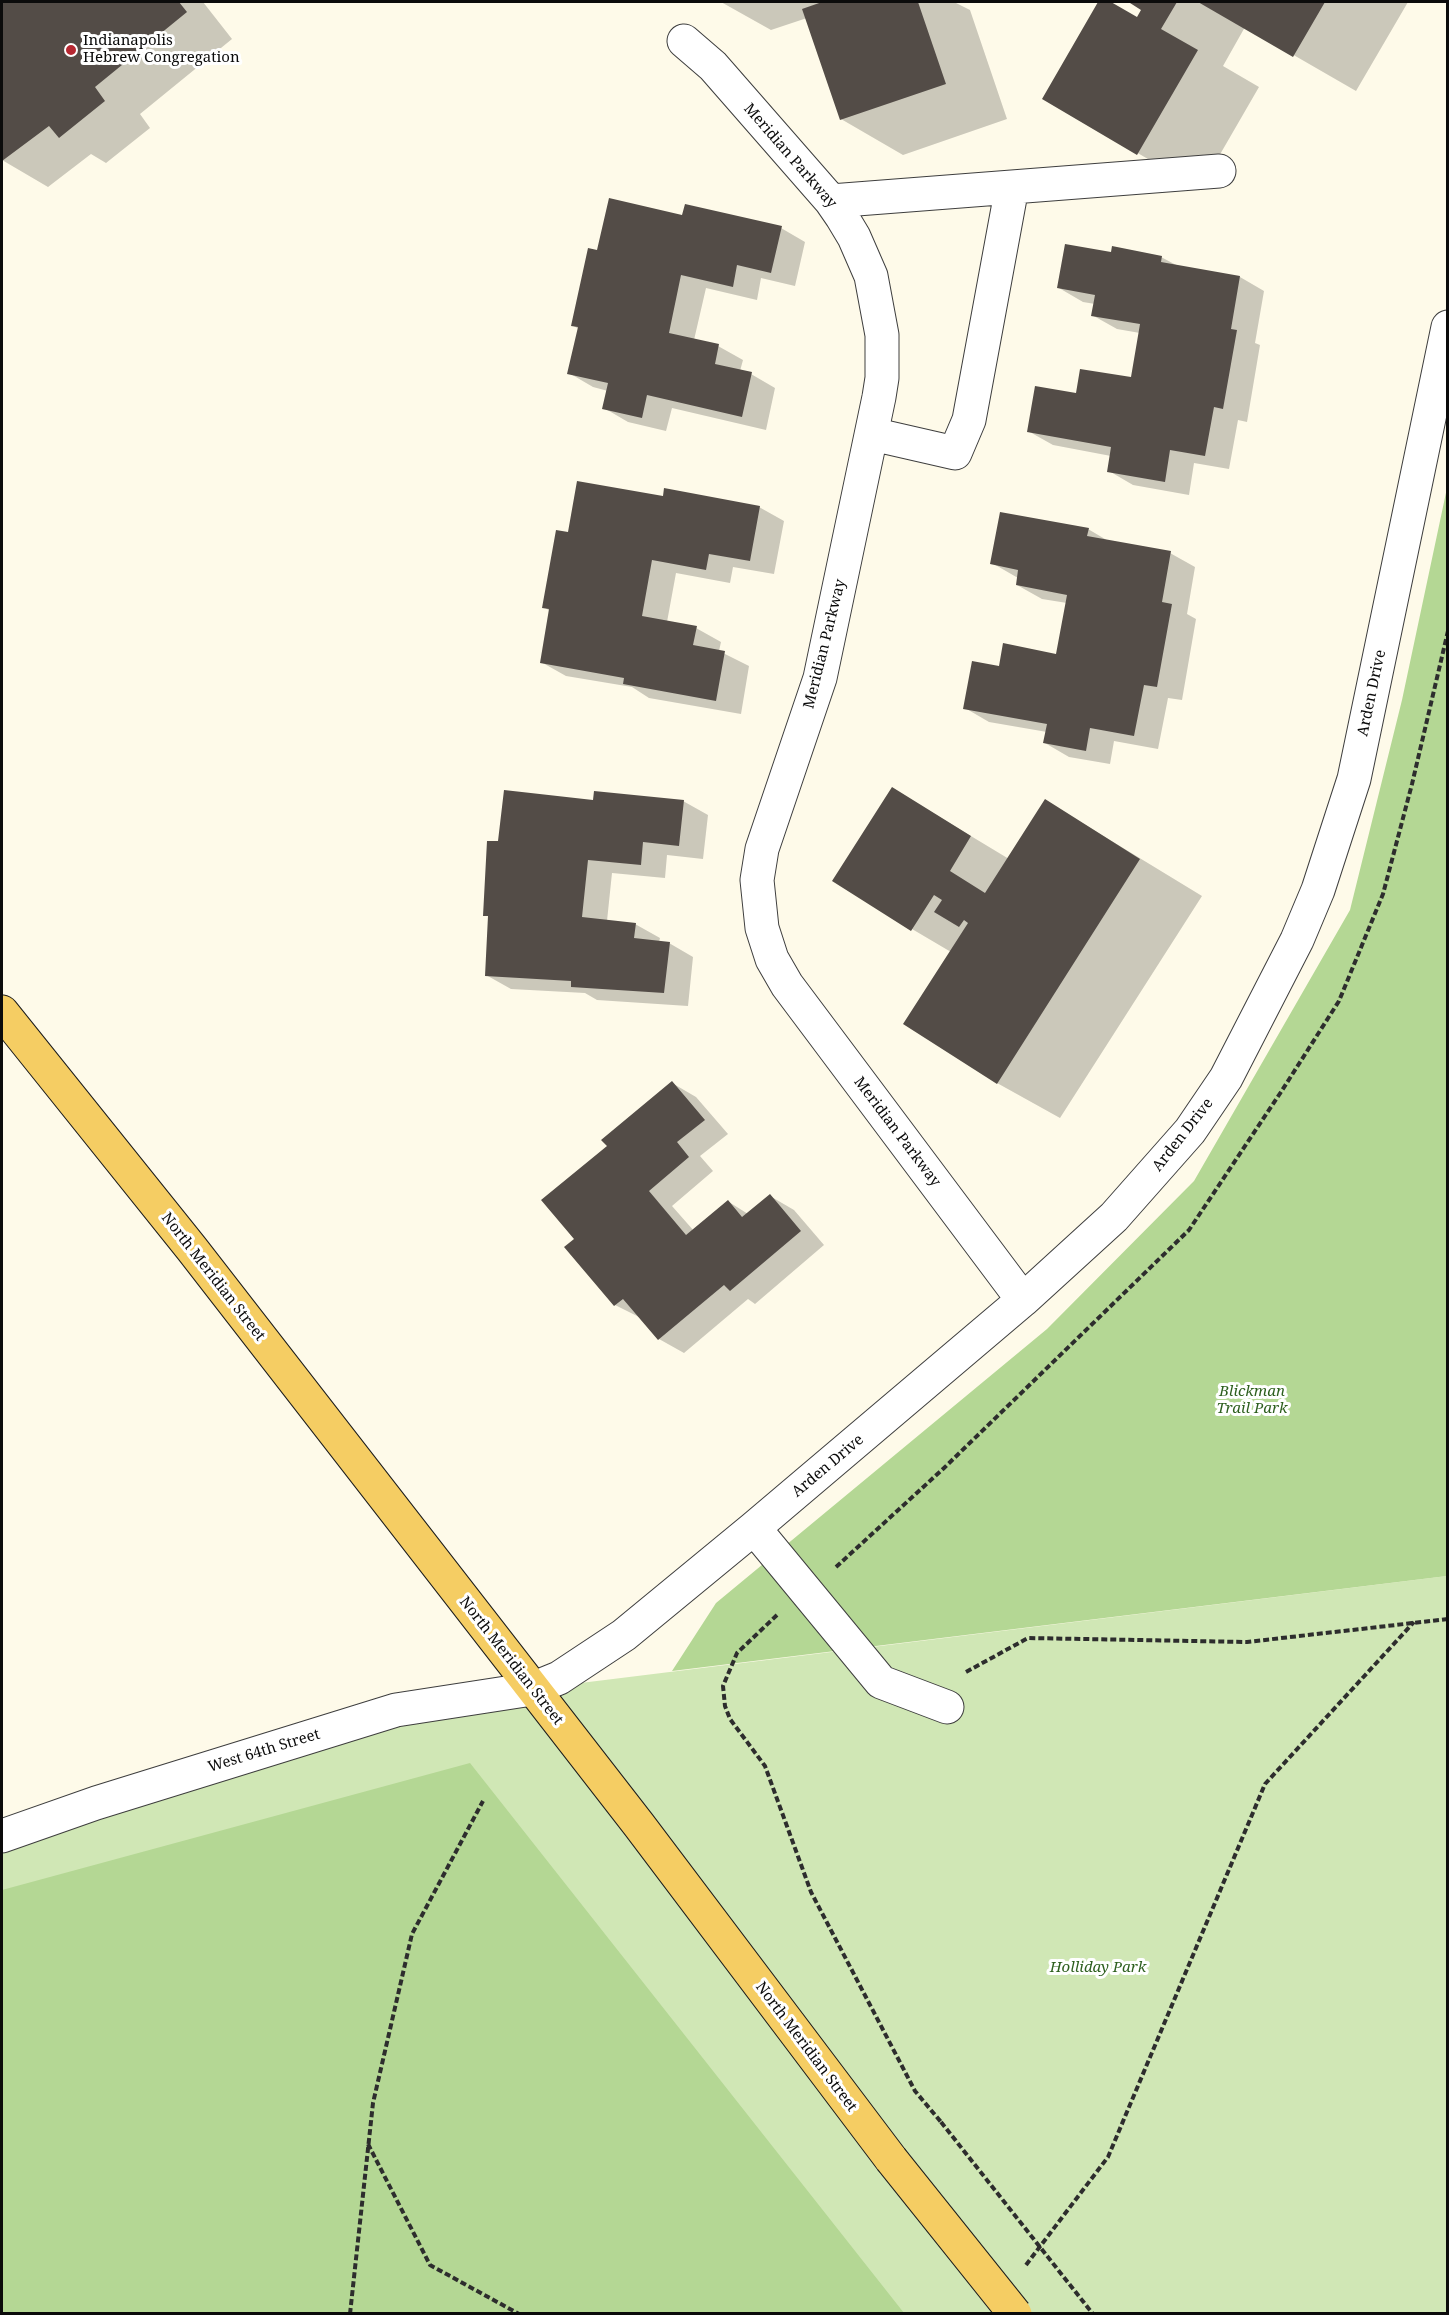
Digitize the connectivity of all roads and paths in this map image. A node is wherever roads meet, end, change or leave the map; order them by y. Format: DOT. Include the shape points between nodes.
graph roads {
  1 [pos="684,41"];
  2 [pos="1219,171"];
  3 [pos="1012,187"];
  4 [pos="831,201"];
  5 [pos="1448,327"];
  6 [pos="872,434"];
  7 [pos="2,1012"];
  8 [pos="1023,1300"];
  9 [pos="754,1528"];
  10 [pos="807,1592"];
  11 [pos="1448,1619"];
  12 [pos="1414,1622"];
  13 [pos="532,1689"];
  14 [pos="947,1707"];
  15 [pos="483,1801"];
  16 [pos="2,1836"];
  17 [pos="368,2143"];
  18 [pos="1024,2267"];
  19 [pos="350,2313"];
  20 [pos="519,2313"];
  21 [pos="1015,2313"];
  22 [pos="1093,2313"];
  1 -- 4 [label="street, Meridian Parkway" via="713,66"];
  2 -- 3 [label="street"];
  3 -- 4 [label="street"];
  3 -- 6 [label="street" via="969,420 955,453"];
  4 -- 6 [label="street, Meridian Parkway" via="862,254 880,315 882,378"];
  5 -- 8 [label="street, Arden Drive" via="1354,779 1318,890 1297,940 1226,1078 1190,1131 1114,1217"];
  6 -- 8 [label="street, Meridian Parkway" via="820,678 762,849 759,912 772,959 787,985"];
  7 -- 13 [label="main road, North Meridian Street" via="192,1249"];
  8 -- 9 [label="street, Arden Drive"];
  9 -- 10 [label="street"];
  9 -- 13 [label="street, Arden Drive" via="624,1635 559,1678"];
  10 -- 14 [label="street" via="881,1682"];
  10 -- 22 [label="path, bridge" via="737,1653 723,1686 730,1719 765,1766 811,1892 909,2081"];
  11 -- 12 [label="path"];
  12 -- 14 [label="path" via="1247,1642 1028,1638 967,1671"];
  12 -- 18 [label="path" via="1265,1784 1108,2157"];
  13 -- 16 [label="street, West 64th Street" via="396,1710"];
  13 -- 21 [label="main road, North Meridian Street, bridge" via="891,2159"];
  15 -- 17 [label="path" via="412,1934 373,2103"];
  17 -- 19 [label="path"];
  17 -- 20 [label="path" via="430,2265"];
}
